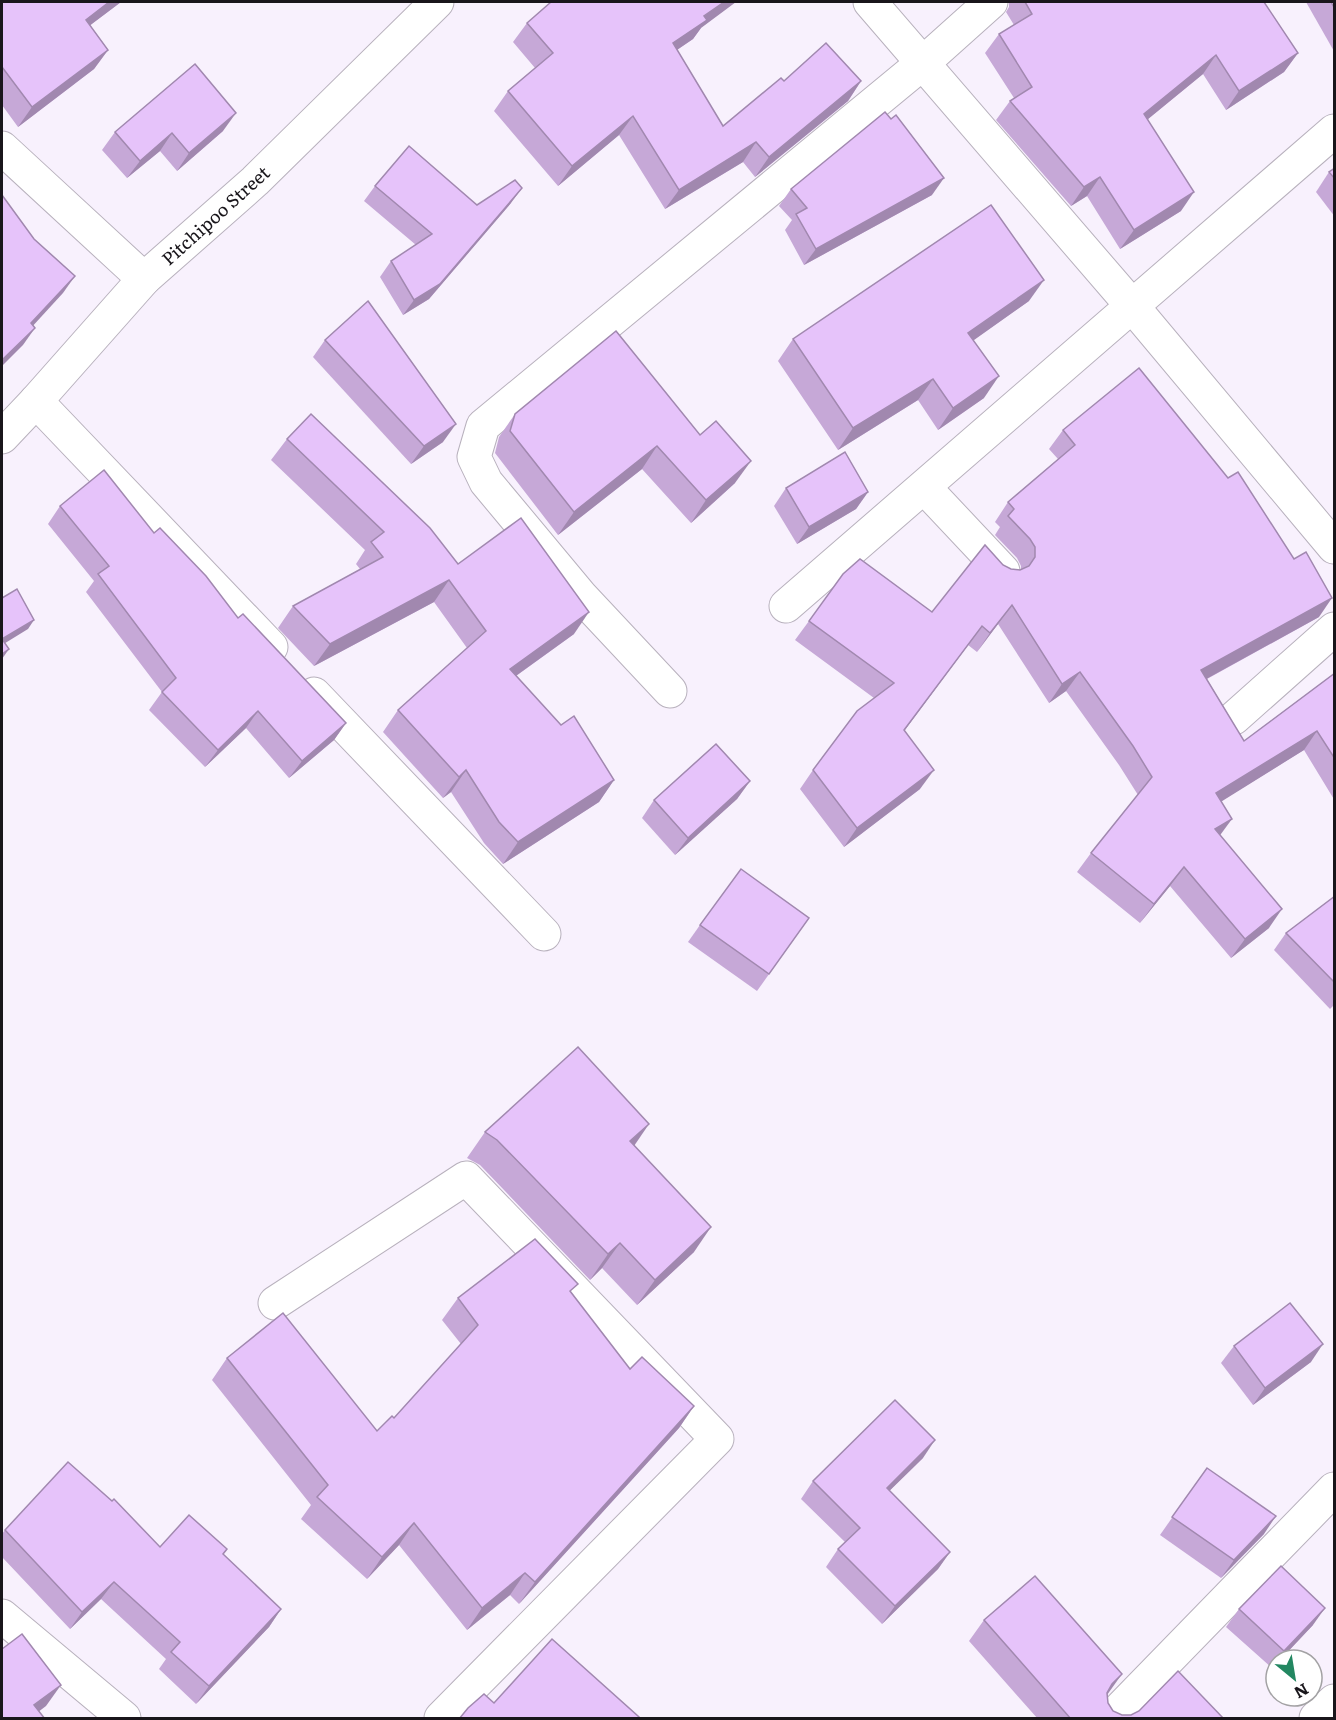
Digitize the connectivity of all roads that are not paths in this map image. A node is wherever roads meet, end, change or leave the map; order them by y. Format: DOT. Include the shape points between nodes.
graph roads {
  1 [pos="437,2"];
  2 [pos="870,2"];
  3 [pos="991,2"];
  4 [pos="924,62"];
  5 [pos="1335,131"];
  6 [pos="2,148"];
  7 [pos="144,279"];
  8 [pos="1133,307"];
  9 [pos="36,401"];
  10 [pos="2,437"];
  11 [pos="924,487"];
  12 [pos="1335,547"];
  13 [pos="1003,571"];
  14 [pos="786,606"];
  15 [pos="1335,629"];
  16 [pos="670,691"];
  17 [pos="1234,718"];
  18 [pos="544,934"];
  19 [pos="275,1303"];
  20 [pos="1335,1489"];
  21 [pos="2,1616"];
  22 [pos="1335,1701"];
  23 [pos="124,1719"];
  24 [pos="441,1719"];
  25 [pos="1111,1719"];
  26 [pos="1316,1719"];
  1 -- 7 [label="street, Pitchipoo Street" via="255,181"];
  2 -- 4 [label="street"];
  3 -- 4 [label="street"];
  4 -- 8 [label="street"];
  4 -- 16 [label="street" via="483,426 474,457 486,482 581,596"];
  5 -- 8 [label="street"];
  6 -- 7 [label="street"];
  7 -- 9 [label="street, Pitchipoo Street"];
  8 -- 11 [label="street"];
  8 -- 12 [label="street"];
  9 -- 10 [label="street, Pitchipoo Street"];
  9 -- 18 [label="street"];
  11 -- 13 [label="street"];
  11 -- 14 [label="street"];
  15 -- 17 [label="street"];
  19 -- 24 [label="street" via="466,1178 717,1439"];
  20 -- 25 [label="street"];
  21 -- 23 [label="street"];
  22 -- 26 [label="street"];
}
